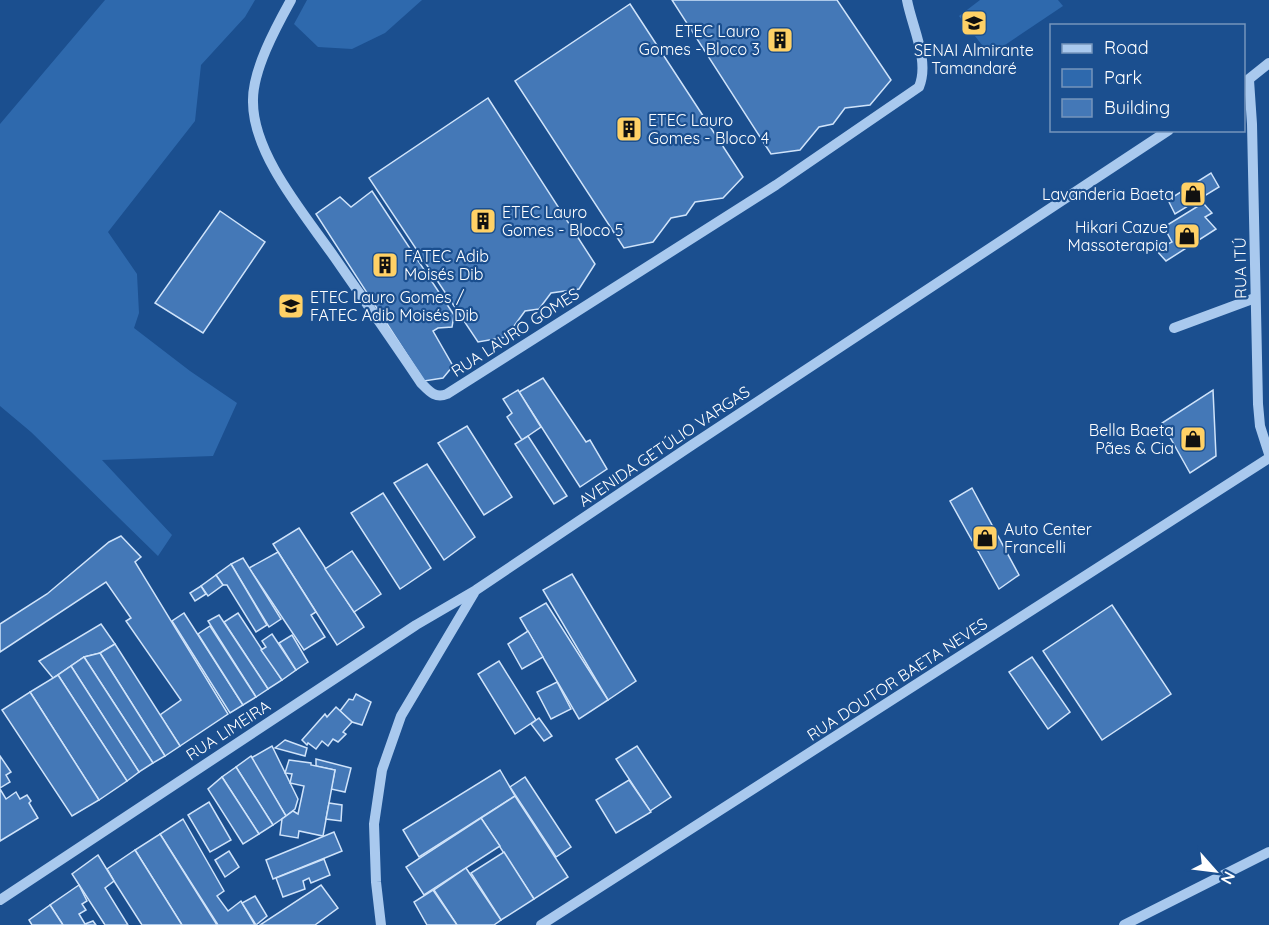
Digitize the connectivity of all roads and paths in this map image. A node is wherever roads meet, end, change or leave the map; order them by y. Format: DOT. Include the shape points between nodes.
graph roads {
  1 [pos="291,0"];
  2 [pos="907,0"];
  3 [pos="1269,63"];
  4 [pos="1246,82"];
  5 [pos="1166,132"];
  6 [pos="1255,298"];
  7 [pos="1174,328"];
  8 [pos="1269,456"];
  9 [pos="476,590"];
  10 [pos="1269,852"];
  11 [pos="0,900"];
  12 [pos="381,925"];
  13 [pos="541,925"];
  14 [pos="1124,925"];
  1 -- 2 [label="street, RUA LAURO GOMES" via="260,67 253,101 258,136 278,175 421,383 439,396 776,185 919,87 922,62"];
  3 -- 4 [label="street"];
  4 -- 6 [label="street, RUA ITÚ" via="1252,124"];
  5 -- 9 [label="street, AVENIDA GETÚLIO VARGAS"];
  6 -- 7 [label="street"];
  6 -- 8 [label="street, RUA ITÚ" via="1257,404"];
  8 -- 13 [label="street, RUA DOUTOR BAETA NEVES"];
  9 -- 11 [label="street, RUA LIMEIRA" via="416,625"];
  9 -- 12 [label="street, AVENIDA GETÚLIO VARGAS" via="400,716 382,771 374,824"];
  10 -- 14 [label="street"];
}
